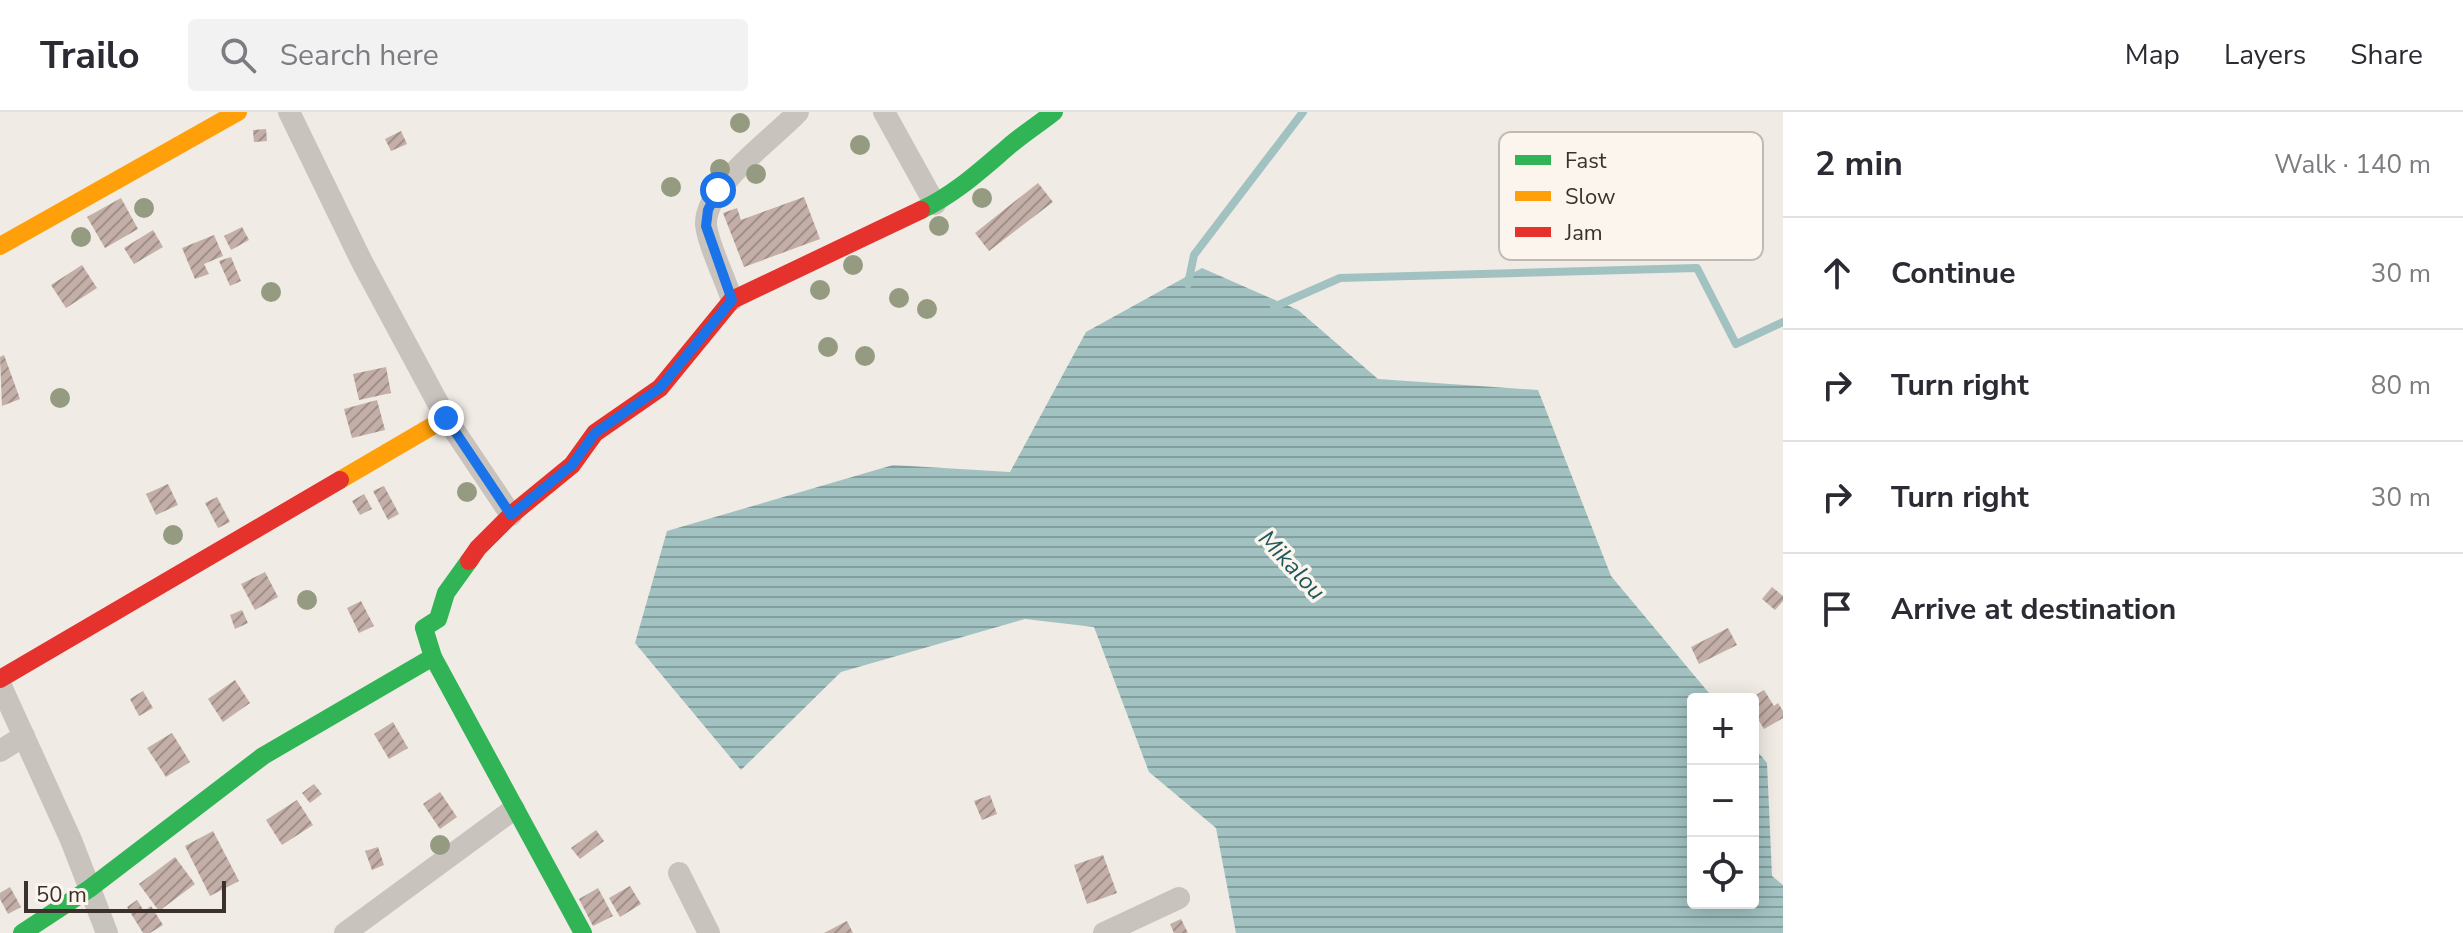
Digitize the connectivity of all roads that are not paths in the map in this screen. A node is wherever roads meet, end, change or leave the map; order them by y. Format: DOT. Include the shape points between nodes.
graph roads {
  1 [pos="238,112"];
  2 [pos="289,112"];
  3 [pos="798,112"];
  4 [pos="884,112"];
  5 [pos="1054,112"];
  6 [pos="935,204"];
  7 [pos="0,246"];
  8 [pos="732,300"];
  9 [pos="446,418"];
  10 [pos="511,515"];
  11 [pos="433,657"];
  12 [pos="0,682"];
  13 [pos="24,736"];
  14 [pos="0,751"];
  15 [pos="514,809"];
  16 [pos="679,873"];
  17 [pos="89,889"];
  18 [pos="1179,898"];
  19 [pos="707,932"];
  20 [pos="22,933"];
  21 [pos="107,933"];
  22 [pos="345,933"];
  23 [pos="583,933"];
  24 [pos="1104,933"];
  1 -- 7 [label="street"];
  2 -- 9 [label="street"];
  3 -- 8 [label="street" via="718,190 708,210 706,226"];
  4 -- 6 [label="street"];
  5 -- 6 [label="street"];
  6 -- 8 [label="street"];
  8 -- 10 [label="street" via="660,388 595,433 572,465"];
  9 -- 10 [label="street"];
  9 -- 12 [label="street"];
  10 -- 11 [label="street" via="478,548 446,593 438,619 424,628"];
  11 -- 15 [label="street"];
  11 -- 17 [label="street" via="263,756"];
  12 -- 13 [label="street"];
  13 -- 14 [label="street"];
  13 -- 17 [label="street"];
  15 -- 22 [label="street"];
  15 -- 23 [label="street"];
  16 -- 19 [label="street"];
  17 -- 20 [label="street"];
  17 -- 21 [label="street"];
  18 -- 24 [label="street"];
}
